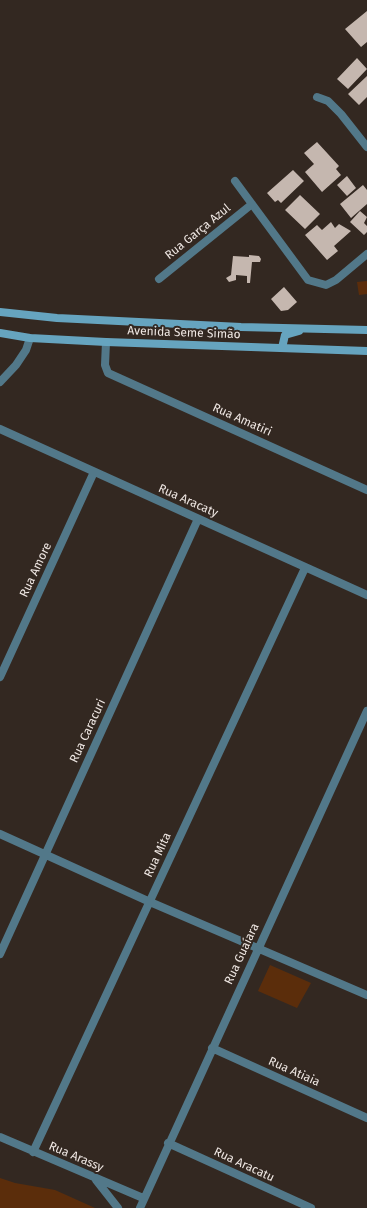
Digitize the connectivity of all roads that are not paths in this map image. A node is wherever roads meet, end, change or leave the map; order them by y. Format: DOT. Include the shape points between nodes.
graph roads {
  1 [pos="317,97"];
  2 [pos="367,147"];
  3 [pos="235,181"];
  4 [pos="252,204"];
  5 [pos="367,254"];
  6 [pos="160,280"];
  7 [pos="0,312"];
  8 [pos="313,328"];
  9 [pos="367,330"];
  10 [pos="0,333"];
  11 [pos="30,338"];
  12 [pos="106,342"];
  13 [pos="282,348"];
  14 [pos="367,351"];
  15 [pos="0,382"];
  16 [pos="0,429"];
  17 [pos="94,472"];
  18 [pos="367,490"];
  19 [pos="198,518"];
  20 [pos="305,568"];
  21 [pos="367,595"];
  22 [pos="0,677"];
  23 [pos="367,711"];
  24 [pos="0,834"];
  25 [pos="45,854"];
  26 [pos="150,902"];
  27 [pos="258,948"];
  28 [pos="0,954"];
  29 [pos="367,995"];
  30 [pos="212,1048"];
  31 [pos="367,1118"];
  32 [pos="0,1137"];
  33 [pos="168,1143"];
  34 [pos="33,1152"];
  35 [pos="96,1179"];
  36 [pos="143,1198"];
  37 [pos="118,1208"];
  38 [pos="140,1208"];
  39 [pos="311,1208"];
  1 -- 2 [label="street" via="328,101"];
  3 -- 4 [label="street"];
  4 -- 5 [label="street" via="308,280 326,284 336,280"];
  4 -- 6 [label="street, Rua Garça Azul"];
  7 -- 8 [label="main road, Avenida Seme Simão" via="72,319"];
  8 -- 9 [label="main road, Avenida Seme Simão"];
  8 -- 13 [label="main road" via="285,335"];
  10 -- 11 [label="main road, Avenida Seme Simão"];
  11 -- 12 [label="main road, Avenida Seme Simão"];
  11 -- 15 [label="street" via="16,365"];
  12 -- 13 [label="main road, Avenida Seme Simão"];
  12 -- 18 [label="street, Rua Amatiri" via="105,365 108,373"];
  13 -- 14 [label="main road, Avenida Seme Simão"];
  16 -- 17 [label="street, Rua Aracaty"];
  17 -- 19 [label="street, Rua Aracaty"];
  17 -- 22 [label="street, Rua Amore"];
  19 -- 20 [label="street, Rua Aracaty"];
  19 -- 25 [label="street, Rua Caracuri"];
  20 -- 21 [label="street, Rua Aracaty"];
  20 -- 26 [label="street, Rua Mita"];
  23 -- 27 [label="street, Rua Guaíara"];
  24 -- 25 [label="street"];
  25 -- 26 [label="street"];
  25 -- 28 [label="street, Rua Caracuri"];
  26 -- 27 [label="street"];
  26 -- 34 [label="street, Rua Mita"];
  27 -- 29 [label="street"];
  27 -- 30 [label="street, Rua Guaíara"];
  30 -- 31 [label="street, Rua Atiaia"];
  30 -- 33 [label="street, Rua Guaíara"];
  32 -- 34 [label="street, Rua Arassy"];
  33 -- 36 [label="street, Rua Guaíara"];
  33 -- 39 [label="street, Rua Aracatu"];
  34 -- 35 [label="street, Rua Arassy"];
  35 -- 36 [label="street, Rua Arassy"];
  35 -- 37 [label="street"];
  36 -- 38 [label="street, Rua Guaíara"];
}
